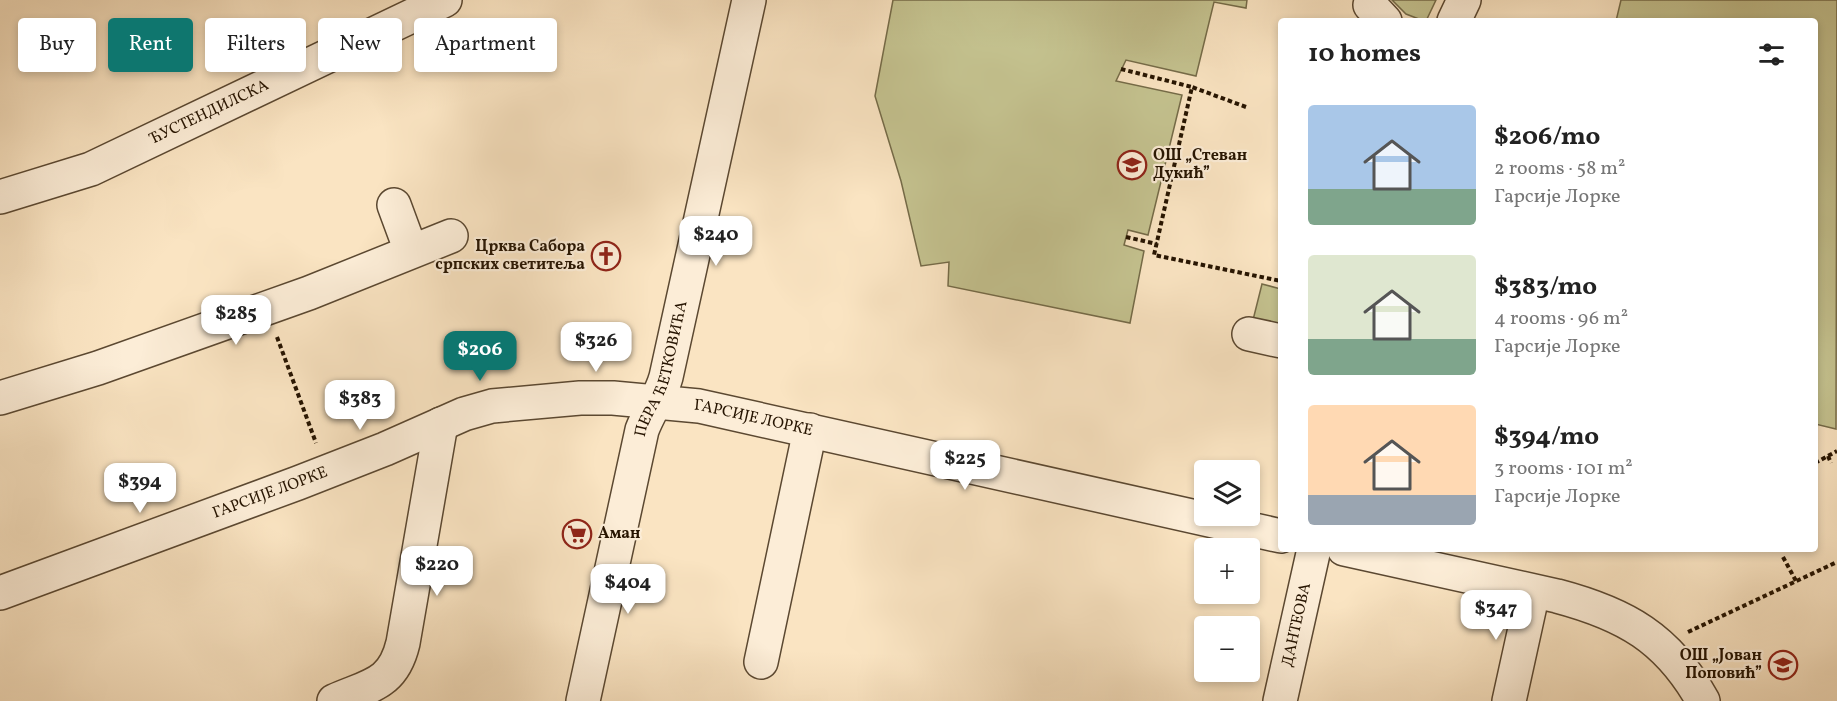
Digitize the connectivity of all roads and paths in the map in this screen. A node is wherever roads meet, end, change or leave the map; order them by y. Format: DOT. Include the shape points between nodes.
graph roads {
  1 [pos="445,0"];
  2 [pos="748,0"];
  3 [pos="1464,0"];
  4 [pos="1455,18"];
  5 [pos="1122,69"];
  6 [pos="1192,87"];
  7 [pos="1246,107"];
  8 [pos="0,197"];
  9 [pos="394,205"];
  10 [pos="451,236"];
  11 [pos="1126,237"];
  12 [pos="1157,244"];
  13 [pos="411,251"];
  14 [pos="1278,280"];
  15 [pos="266,308"];
  16 [pos="1249,334"];
  17 [pos="1278,340"];
  18 [pos="0,398"];
  19 [pos="656,401"];
  20 [pos="441,424"];
  21 [pos="810,430"];
  22 [pos="1837,451"];
  23 [pos="1828,456"];
  24 [pos="1818,462"];
  25 [pos="1831,463"];
  26 [pos="326,471"];
  27 [pos="1278,535"];
  28 [pos="1313,552"];
  29 [pos="1357,552"];
  30 [pos="1783,557"];
  31 [pos="1837,562"];
  32 [pos="1796,581"];
  33 [pos="1533,592"];
  34 [pos="0,593"];
  35 [pos="1715,620"];
  36 [pos="760,662"];
  37 [pos="334,701"];
  38 [pos="583,701"];
  39 [pos="1280,701"];
  40 [pos="1509,701"];
  41 [pos="1703,701"];
  1 -- 8 [label="street, ЋУСТЕНДИЛСКА" via="91,169"];
  2 -- 19 [label="street, ПЕРА ЋЕТКОВИЋА" via="666,377"];
  3 -- 4 [label="street"];
  5 -- 6 [label="path"];
  6 -- 7 [label="path"];
  6 -- 12 [label="path"];
  9 -- 13 [label="street"];
  10 -- 13 [label="street"];
  11 -- 12 [label="path"];
  12 -- 14 [label="path" via="1154,255"];
  13 -- 15 [label="street"];
  15 -- 18 [label="street"];
  15 -- 26 [label="path"];
  16 -- 17 [label="street"];
  19 -- 20 [label="street, ГАРСИЈЕ ЛОРКЕ" via="580,398 492,405"];
  19 -- 21 [label="street, ГАРСИЈЕ ЛОРКЕ" via="699,406"];
  19 -- 38 [label="street, ПЕРА ЋЕТКОВИЋА" via="642,430"];
  20 -- 26 [label="street, ГАРСИЈЕ ЛОРКЕ"];
  20 -- 37 [label="street" via="403,643 396,664 387,677"];
  21 -- 27 [label="street, ГАРСИЈЕ ЛОРКЕ"];
  21 -- 36 [label="street"];
  22 -- 23 [label="path"];
  23 -- 24 [label="path"];
  23 -- 25 [label="path"];
  26 -- 34 [label="street, ГАРСИЈЕ ЛОРКЕ"];
  28 -- 39 [label="street, ДАНТЕОВА"];
  29 -- 33 [label="street"];
  30 -- 32 [label="path"];
  31 -- 32 [label="path"];
  32 -- 35 [label="path"];
  33 -- 40 [label="street"];
  33 -- 41 [label="street" via="1578,602 1637,627 1676,660"];
}
